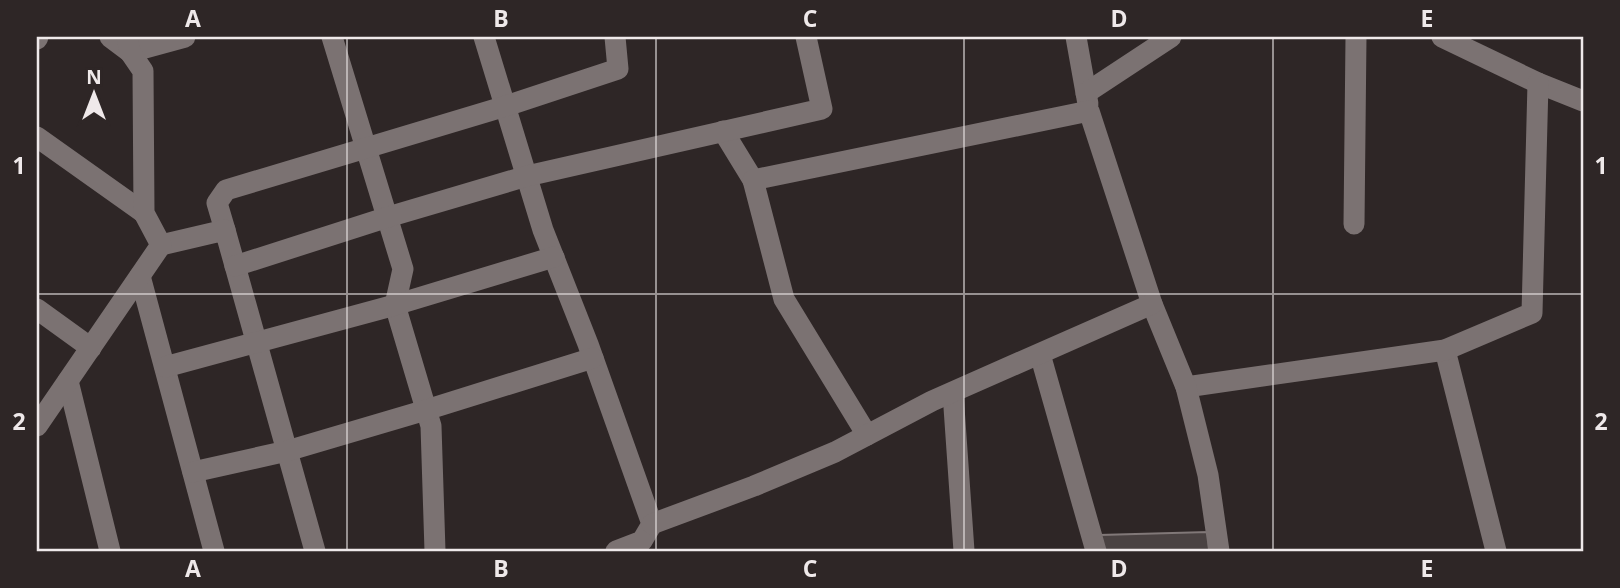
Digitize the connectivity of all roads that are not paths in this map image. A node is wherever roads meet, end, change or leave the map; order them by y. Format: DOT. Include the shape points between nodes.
graph roads {
  1 [pos="110,37"];
  2 [pos="185,37"];
  3 [pos="332,37"];
  4 [pos="484,37"];
  5 [pos="615,37"];
  6 [pos="806,37"];
  7 [pos="1076,37"];
  8 [pos="1171,37"];
  9 [pos="1356,37"];
  10 [pos="1451,38"];
  11 [pos="129,44"];
  12 [pos="1538,83"];
  13 [pos="1583,101"];
  14 [pos="1088,102"];
  15 [pos="506,106"];
  16 [pos="723,131"];
  17 [pos="37,137"];
  18 [pos="367,148"];
  19 [pos="527,176"];
  20 [pos="753,180"];
  21 [pos="144,214"];
  22 [pos="388,217"];
  23 [pos="1354,224"];
  24 [pos="225,230"];
  25 [pos="161,245"];
  26 [pos="554,257"];
  27 [pos="235,266"];
  28 [pos="140,275"];
  29 [pos="395,304"];
  30 [pos="1152,304"];
  31 [pos="37,309"];
  32 [pos="256,343"];
  33 [pos="91,348"];
  34 [pos="1445,350"];
  35 [pos="1040,354"];
  36 [pos="593,358"];
  37 [pos="165,367"];
  38 [pos="68,381"];
  39 [pos="1186,387"];
  40 [pos="953,393"];
  41 [pos="426,410"];
  42 [pos="37,426"];
  43 [pos="867,435"];
  44 [pos="287,451"];
  45 [pos="193,472"];
  46 [pos="647,539"];
  47 [pos="110,551"];
  48 [pos="214,551"];
  49 [pos="315,551"];
  50 [pos="435,551"];
  51 [pos="616,551"];
  52 [pos="964,551"];
  53 [pos="1096,551"];
  54 [pos="1219,551"];
  55 [pos="1496,551"];
  1 -- 11 [label="street"];
  2 -- 11 [label="street"];
  3 -- 18 [label="street"];
  4 -- 15 [label="street"];
  5 -- 15 [label="street" via="618,69"];
  6 -- 16 [label="street" via="822,108"];
  7 -- 14 [label="street"];
  8 -- 14 [label="street"];
  9 -- 23 [label="street"];
  10 -- 12 [label="street"];
  11 -- 21 [label="street" via="143,71"];
  12 -- 13 [label="street"];
  12 -- 34 [label="street" via="1532,313"];
  14 -- 20 [label="street"];
  14 -- 30 [label="street"];
  15 -- 18 [label="street"];
  15 -- 19 [label="street"];
  16 -- 19 [label="street"];
  16 -- 20 [label="street"];
  17 -- 21 [label="street"];
  18 -- 22 [label="street"];
  18 -- 24 [label="street" via="226,190 217,203"];
  19 -- 22 [label="street"];
  19 -- 26 [label="street"];
  20 -- 43 [label="street" via="784,299"];
  21 -- 25 [label="street"];
  22 -- 27 [label="street"];
  22 -- 29 [label="street" via="404,269"];
  24 -- 25 [label="street"];
  24 -- 27 [label="street"];
  25 -- 28 [label="street"];
  26 -- 29 [label="street"];
  26 -- 36 [label="street"];
  27 -- 32 [label="street"];
  28 -- 33 [label="street"];
  28 -- 37 [label="street"];
  29 -- 32 [label="street"];
  29 -- 41 [label="street"];
  30 -- 35 [label="street"];
  30 -- 39 [label="street"];
  31 -- 33 [label="street"];
  32 -- 37 [label="street"];
  32 -- 44 [label="street"];
  33 -- 38 [label="street"];
  34 -- 39 [label="street"];
  34 -- 55 [label="street"];
  35 -- 40 [label="street"];
  35 -- 53 [label="street"];
  36 -- 41 [label="street"];
  36 -- 46 [label="street"];
  37 -- 45 [label="street"];
  38 -- 42 [label="street"];
  38 -- 47 [label="street"];
  39 -- 54 [label="street" via="1208,475"];
  40 -- 43 [label="street"];
  40 -- 52 [label="street"];
  41 -- 44 [label="street"];
  41 -- 50 [label="street" via="431,426"];
  43 -- 46 [label="street"];
  44 -- 45 [label="street"];
  44 -- 49 [label="street"];
  45 -- 48 [label="street"];
  46 -- 51 [label="street"];
}
